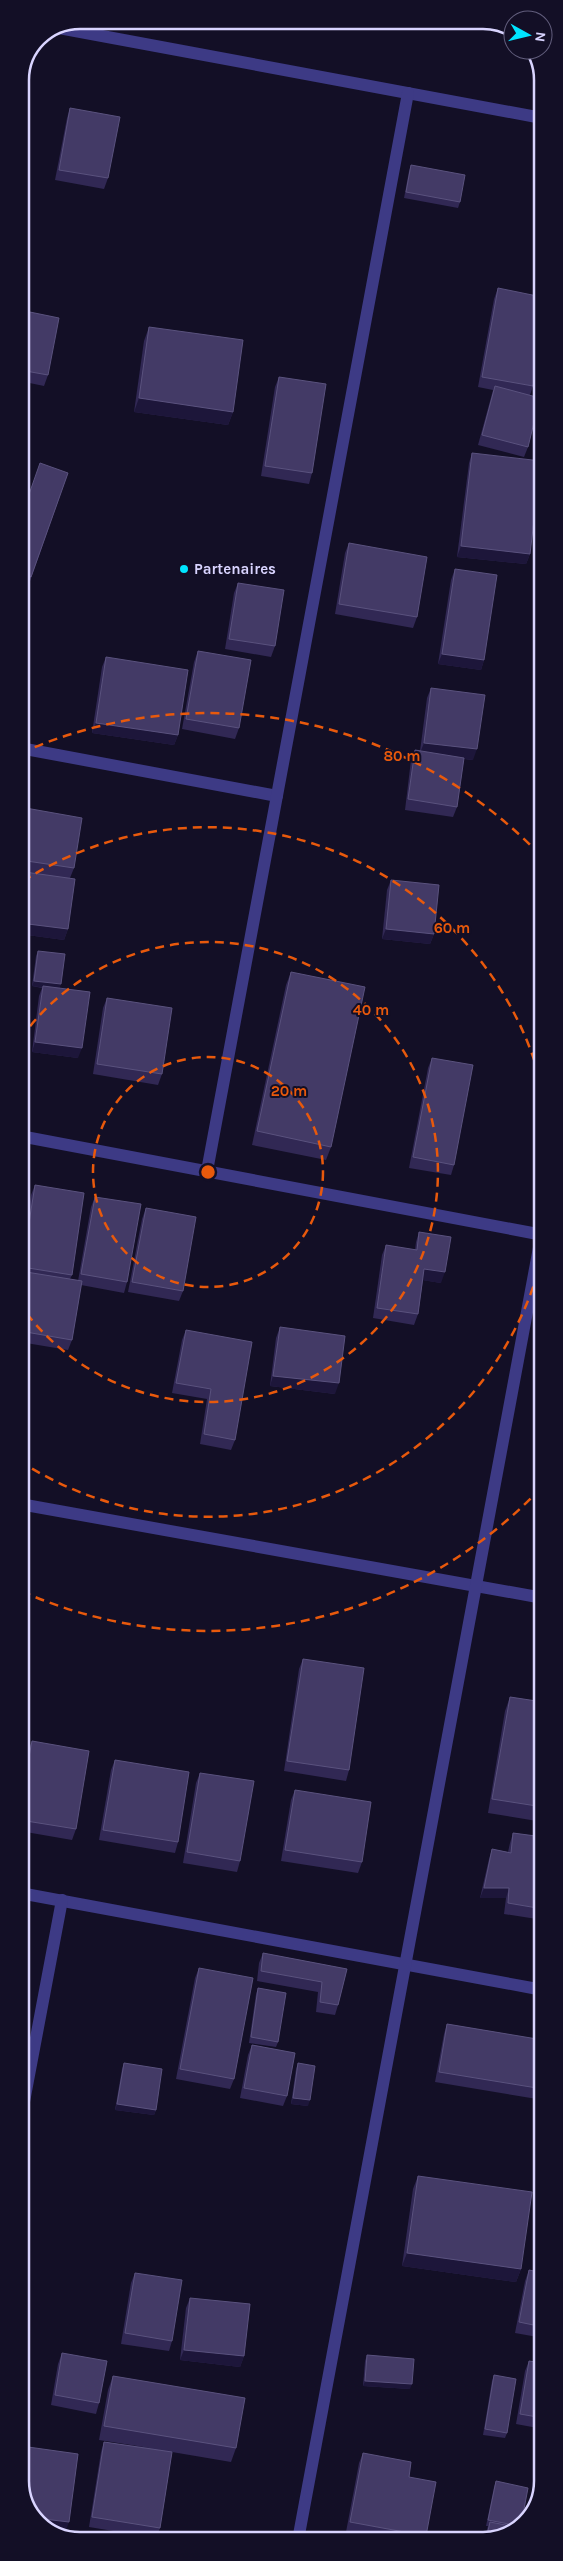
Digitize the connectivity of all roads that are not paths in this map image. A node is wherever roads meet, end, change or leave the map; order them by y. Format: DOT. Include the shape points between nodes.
graph roads {
  1 [pos="69,30"];
  2 [pos="408,93"];
  3 [pos="534,117"];
  4 [pos="29,750"];
  5 [pos="277,796"];
  6 [pos="29,1138"];
  7 [pos="207,1170"];
  8 [pos="534,1231"];
  9 [pos="534,1275"];
  10 [pos="29,1506"];
  11 [pos="476,1586"];
  12 [pos="534,1596"];
  13 [pos="29,1894"];
  14 [pos="62,1900"];
  15 [pos="405,1964"];
  16 [pos="534,1988"];
  17 [pos="29,2075"];
  18 [pos="299,2532"];
  1 -- 2 [label="street"];
  2 -- 3 [label="street"];
  2 -- 5 [label="street"];
  4 -- 5 [label="street"];
  5 -- 7 [label="street"];
  6 -- 7 [label="street"];
  7 -- 8 [label="street"];
  9 -- 11 [label="street"];
  10 -- 11 [label="street"];
  11 -- 12 [label="street"];
  11 -- 15 [label="street"];
  13 -- 14 [label="street"];
  14 -- 15 [label="street"];
  14 -- 17 [label="street"];
  15 -- 16 [label="street"];
  15 -- 18 [label="street"];
}
